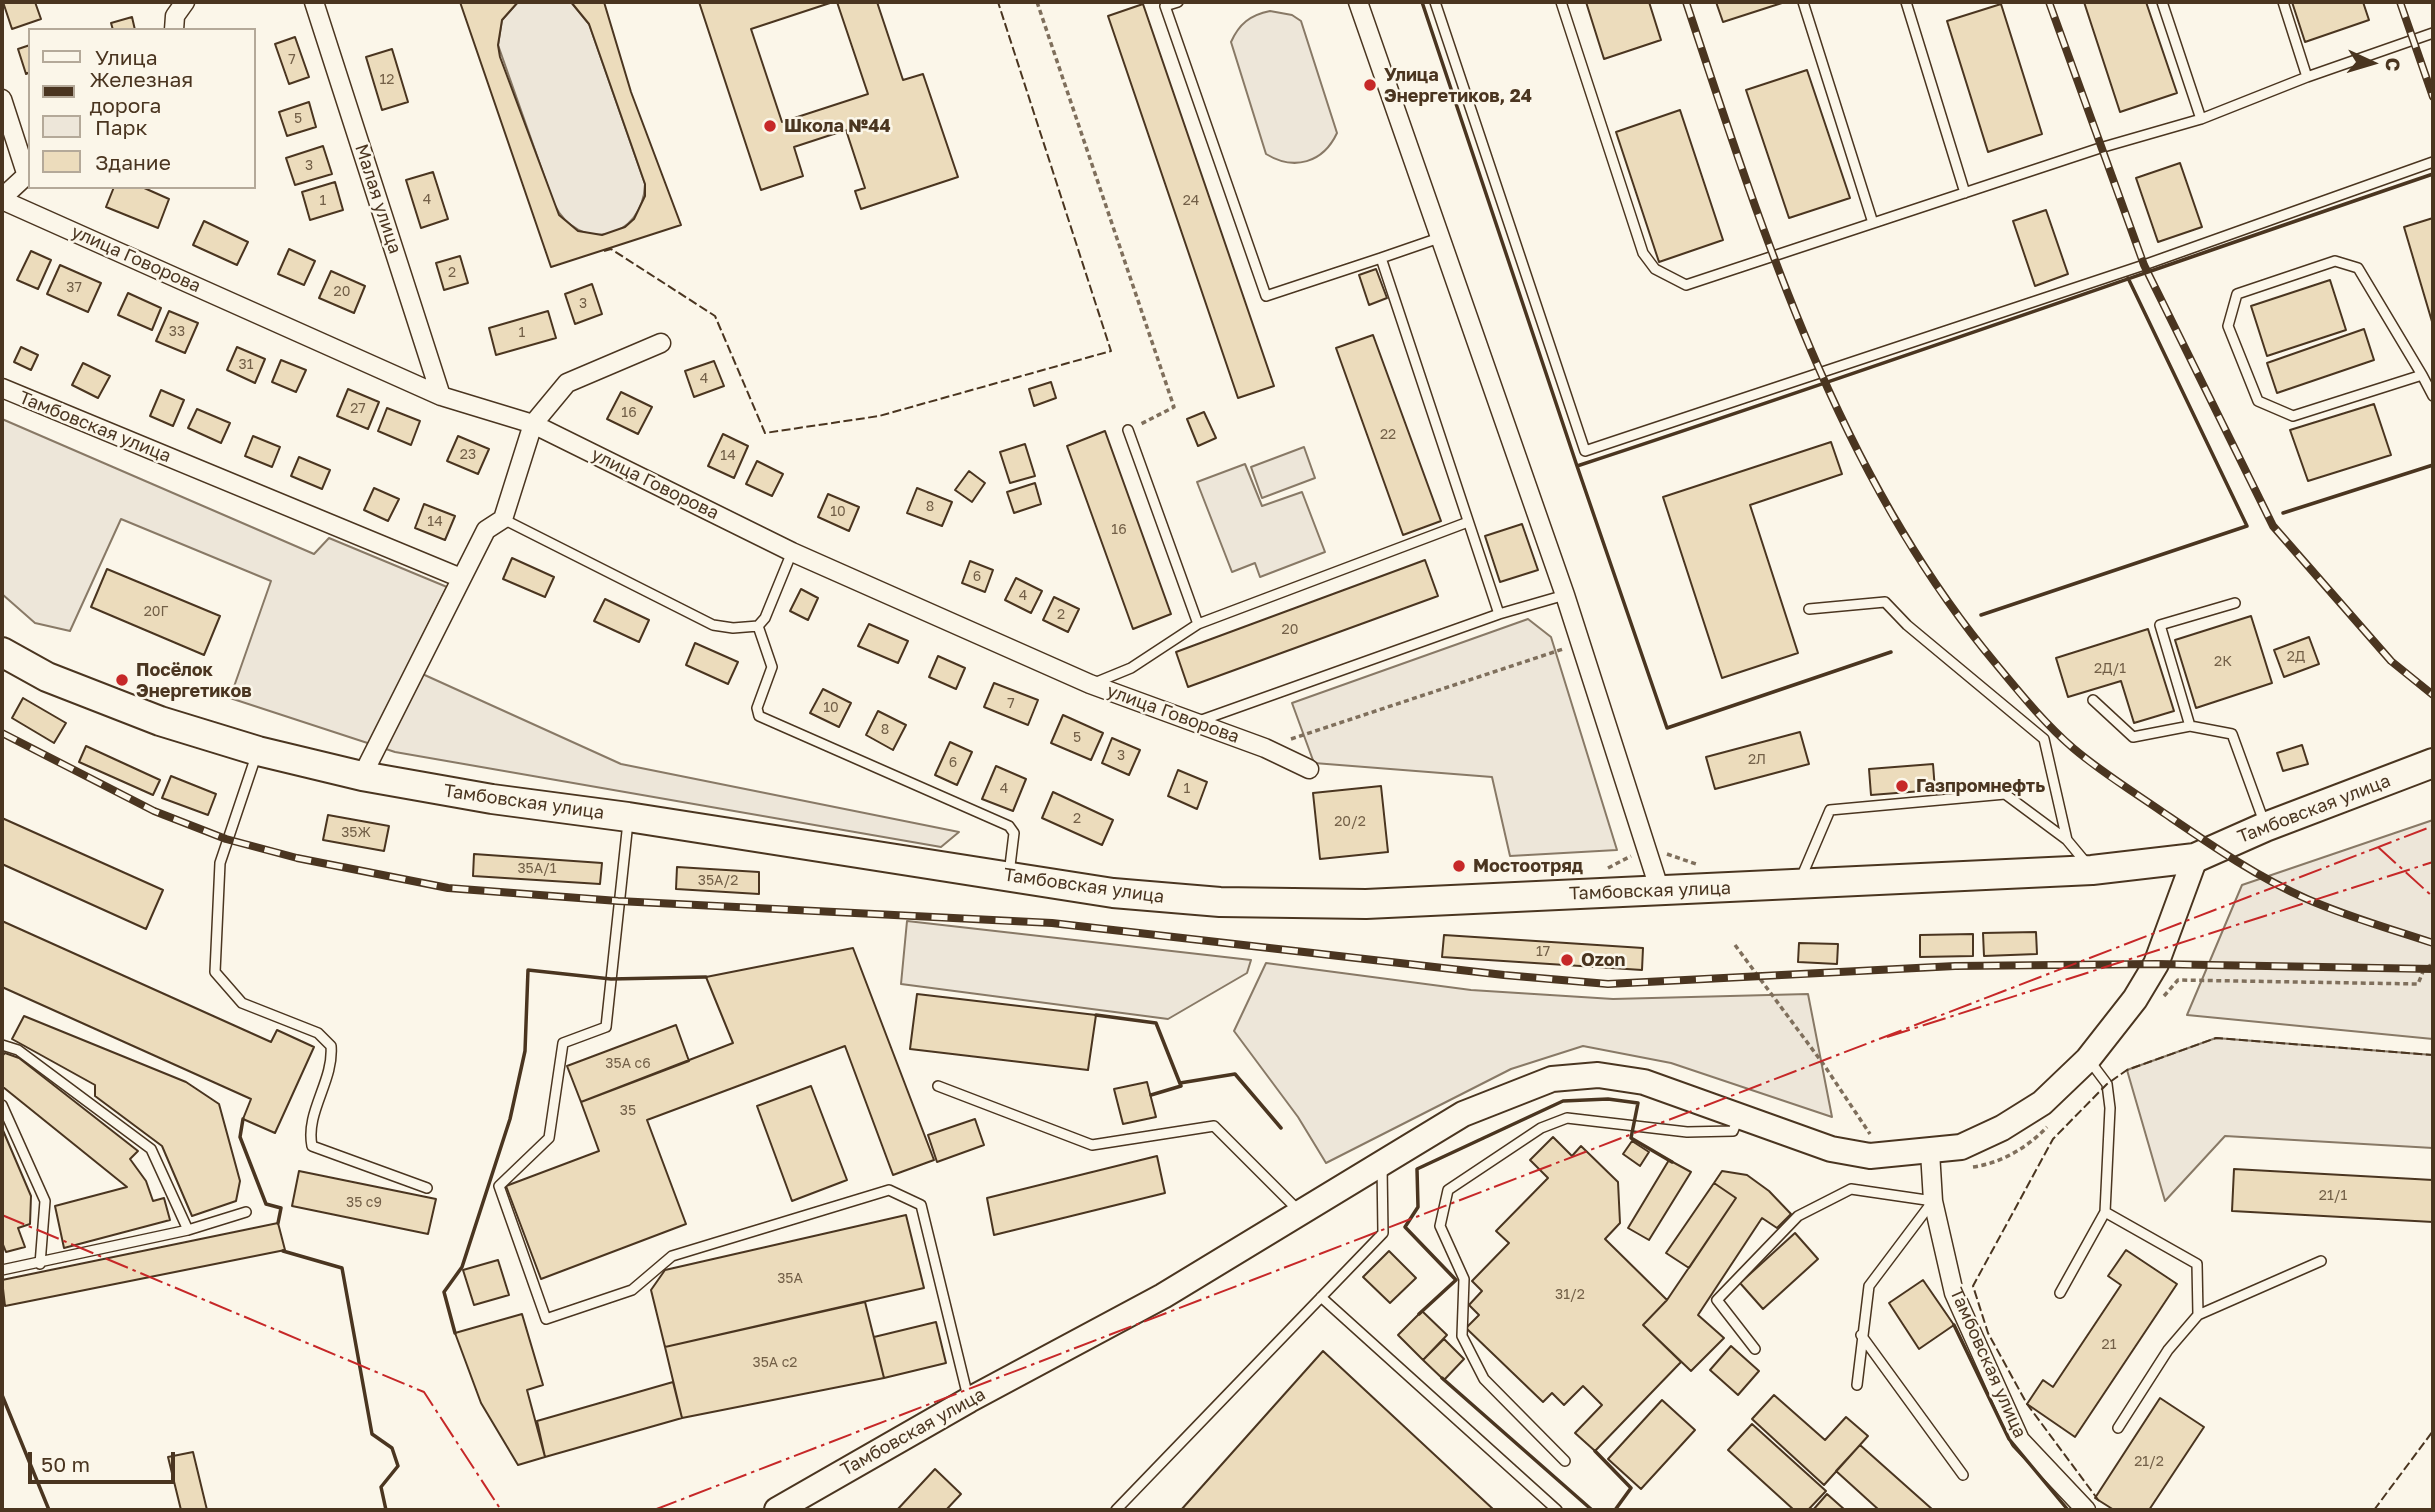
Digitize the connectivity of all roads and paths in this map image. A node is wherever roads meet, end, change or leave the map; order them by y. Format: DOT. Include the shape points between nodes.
graph roads {
  1 [pos="185,2"];
  2 [pos="314,2"];
  3 [pos="1037,2"];
  4 [pos="1178,2"];
  5 [pos="1358,2"];
  6 [pos="1435,2"];
  7 [pos="1561,2"];
  8 [pos="1803,2"];
  9 [pos="1906,2"];
  10 [pos="2162,2"];
  11 [pos="2283,2"];
  12 [pos="174,28"];
  13 [pos="2433,33"];
  14 [pos="2306,77"];
  15 [pos="2,99"];
  16 [pos="2201,120"];
  17 [pos="2433,163"];
  18 [pos="28,173"];
  19 [pos="1965,192"];
  20 [pos="2,199"];
  21 [pos="1873,223"];
  22 [pos="1439,238"];
  23 [pos="1381,258"];
  24 [pos="661,343"];
  25 [pos="2423,375"];
  26 [pos="2,388"];
  27 [pos="441,396"];
  28 [pos="2433,396"];
  29 [pos="533,424"];
  30 [pos="1128,430"];
  31 [pos="503,519"];
  32 [pos="1468,522"];
  33 [pos="792,552"];
  34 [pos="461,578"];
  35 [pos="1564,596"];
  36 [pos="2235,603"];
  37 [pos="1809,609"];
  38 [pos="1499,614"];
  39 [pos="1198,625"];
  40 [pos="758,626"];
  41 [pos="1564,648"];
  42 [pos="2,652"];
  43 [pos="1090,684"];
  44 [pos="2093,700"];
  45 [pos="1196,722"];
  46 [pos="2190,726"];
  47 [pos="1265,748"];
  48 [pos="258,751"];
  49 [pos="2433,763"];
  50 [pos="1309,769"];
  51 [pos="362,776"];
  52 [pos="628,817"];
  53 [pos="2265,827"];
  54 [pos="2067,840"];
  55 [pos="1649,855"];
  56 [pos="2195,858"];
  57 [pos="1708,863"];
  58 [pos="1608,868"];
  59 [pos="2092,870"];
  60 [pos="1008,876"];
  61 [pos="1798,886"];
  62 [pos="1660,891"];
  63 [pos="1735,945"];
  64 [pos="2433,964"];
  65 [pos="2161,1000"];
  66 [pos="2,1045"];
  67 [pos="2088,1059"];
  68 [pos="938,1086"];
  69 [pos="2,1105"];
  70 [pos="1738,1116"];
  71 [pos="2053,1120"];
  72 [pos="1873,1138"];
  73 [pos="1930,1152"];
  74 [pos="1382,1161"];
  75 [pos="1969,1168"];
  76 [pos="427,1188"];
  77 [pos="1933,1201"];
  78 [pos="246,1212"];
  79 [pos="2105,1212"];
  80 [pos="1301,1213"];
  81 [pos="188,1230"];
  82 [pos="2321,1261"];
  83 [pos="40,1264"];
  84 [pos="2,1270"];
  85 [pos="2060,1293"];
  86 [pos="1321,1297"];
  87 [pos="2198,1315"];
  88 [pos="1861,1335"];
  89 [pos="1755,1349"];
  90 [pos="1857,1385"];
  91 [pos="969,1400"];
  92 [pos="2118,1428"];
  93 [pos="1565,1461"];
  94 [pos="1963,1475"];
  95 [pos="777,1510"];
  96 [pos="1116,1510"];
  97 [pos="1557,1510"];
  98 [pos="2086,1510"];
  1 -- 12 [label="street" via="175,16"];
  2 -- 27 [label="street, Малая улица"];
  3 -- 30 [label="path" via="1174,407"];
  4 -- 23 [label="lane" via="1165,6 1266,296"];
  5 -- 22 [label="street"];
  6 -- 17 [label="lane" via="1585,451 2144,265"];
  7 -- 21 [label="lane" via="1643,253 1655,269 1686,285"];
  8 -- 21 [label="lane"];
  9 -- 19 [label="lane"];
  10 -- 16 [label="lane"];
  11 -- 14 [label="lane"];
  13 -- 14 [label="lane"];
  14 -- 16 [label="lane"];
  15 -- 18 [label="street"];
  16 -- 19 [label="lane"];
  18 -- 20 [label="street"];
  19 -- 21 [label="lane"];
  20 -- 27 [label="street, улица Говорова"];
  22 -- 23 [label="lane"];
  22 -- 35 [label="street"];
  23 -- 32 [label="lane"];
  24 -- 29 [label="street" via="567,383"];
  25 -- 25 [label="lane" via="2293,416 2258,401 2228,326 2237,294 2335,261 2358,268"];
  25 -- 28 [label="lane"];
  26 -- 34 [label="street, Тамбовская улица"];
  27 -- 29 [label="street, улица Говорова"];
  29 -- 31 [label="street"];
  29 -- 33 [label="street, улица Говорова"];
  30 -- 39 [label="lane"];
  31 -- 34 [label="street" via="486,530"];
  31 -- 40 [label="lane" via="713,625"];
  32 -- 38 [label="lane"];
  32 -- 39 [label="lane"];
  33 -- 40 [label="lane"];
  33 -- 43 [label="street, улица Говорова"];
  34 -- 51 [label="street"];
  35 -- 38 [label="lane"];
  35 -- 55 [label="street"];
  36 -- 46 [label="lane" via="2160,625"];
  37 -- 54 [label="lane" via="1885,602 2044,739"];
  38 -- 45 [label="lane"];
  39 -- 43 [label="lane" via="1131,668"];
  40 -- 60 [label="lane" via="772,667 757,708 760,716 1009,826 1014,833"];
  41 -- 47 [label="path"];
  42 -- 48 [label="main road, Тамбовская улица" via="47,677 115,705"];
  43 -- 45 [label="street, улица Говорова"];
  44 -- 46 [label="lane" via="2133,737"];
  45 -- 47 [label="street, улица Говорова"];
  46 -- 53 [label="lane" via="2232,734"];
  47 -- 50 [label="street, улица Говорова"];
  48 -- 51 [label="main road, Тамбовская улица"];
  48 -- 76 [label="lane" via="220,863 215,972 242,1003 318,1033 331,1046 332,1061 309,1130 312,1146"];
  49 -- 53 [label="main road, Тамбовская улица"];
  51 -- 52 [label="main road, Тамбовская улица"];
  52 -- 60 [label="main road, Тамбовская улица"];
  52 -- 91 [label="lane" via="606,1027 563,1042 549,1138 499,1186 546,1319 632,1290 672,1256 889,1190 921,1205"];
  53 -- 56 [label="main road, Тамбовская улица"];
  54 -- 59 [label="lane"];
  54 -- 61 [label="lane" via="2005,794 1830,810"];
  55 -- 57 [label="path" via="1673,853 1696,864"];
  55 -- 58 [label="path" via="1631,856"];
  55 -- 62 [label="street"];
  56 -- 59 [label="main road, Тамбовская улица"];
  56 -- 67 [label="street, Тамбовская улица" via="2157,964"];
  59 -- 61 [label="main road, Тамбовская улица"];
  60 -- 62 [label="main road, Тамбовская улица" via="1113,893 1220,902 1366,904"];
  61 -- 62 [label="main road, Тамбовская улица"];
  63 -- 72 [label="path"];
  64 -- 65 [label="path" via="2424,969 2418,984 2178,980"];
  66 -- 81 [label="lane" via="18,1050 151,1149"];
  67 -- 73 [label="street, Тамбовская улица" via="2042,1103 2002,1128 1961,1147"];
  67 -- 79 [label="lane" via="2107,1084 2110,1108"];
  68 -- 80 [label="lane" via="1092,1144 1214,1126"];
  69 -- 83 [label="lane" via="45,1200"];
  70 -- 73 [label="street, Тамбовская улица" via="1831,1149 1870,1156"];
  70 -- 74 [label="street, Тамбовская улица" via="1644,1082 1598,1075 1552,1079 1463,1114"];
  70 -- 93 [label="lane" via="1733,1131 1686,1132 1567,1118 1541,1128 1448,1190 1440,1226 1464,1279 1462,1336 1484,1379"];
  71 -- 75 [label="path" via="2035,1140 1994,1164"];
  73 -- 77 [label="street, Тамбовская улица"];
  74 -- 80 [label="street, Тамбовская улица"];
  74 -- 86 [label="lane" via="1383,1233"];
  77 -- 88 [label="lane" via="1869,1286"];
  77 -- 89 [label="lane" via="1851,1189 1798,1216 1717,1300"];
  77 -- 98 [label="street, Тамбовская улица" via="1954,1293 2020,1440"];
  78 -- 81 [label="lane"];
  79 -- 85 [label="lane"];
  79 -- 87 [label="lane" via="2197,1264"];
  80 -- 91 [label="street, Тамбовская улица" via="1163,1296"];
  81 -- 83 [label="lane"];
  82 -- 87 [label="lane"];
  83 -- 84 [label="lane"];
  86 -- 96 [label="lane"];
  86 -- 97 [label="lane"];
  87 -- 92 [label="lane" via="2168,1350"];
  88 -- 90 [label="lane"];
  88 -- 94 [label="lane"];
  91 -- 95 [label="street, Тамбовская улица"];
}
